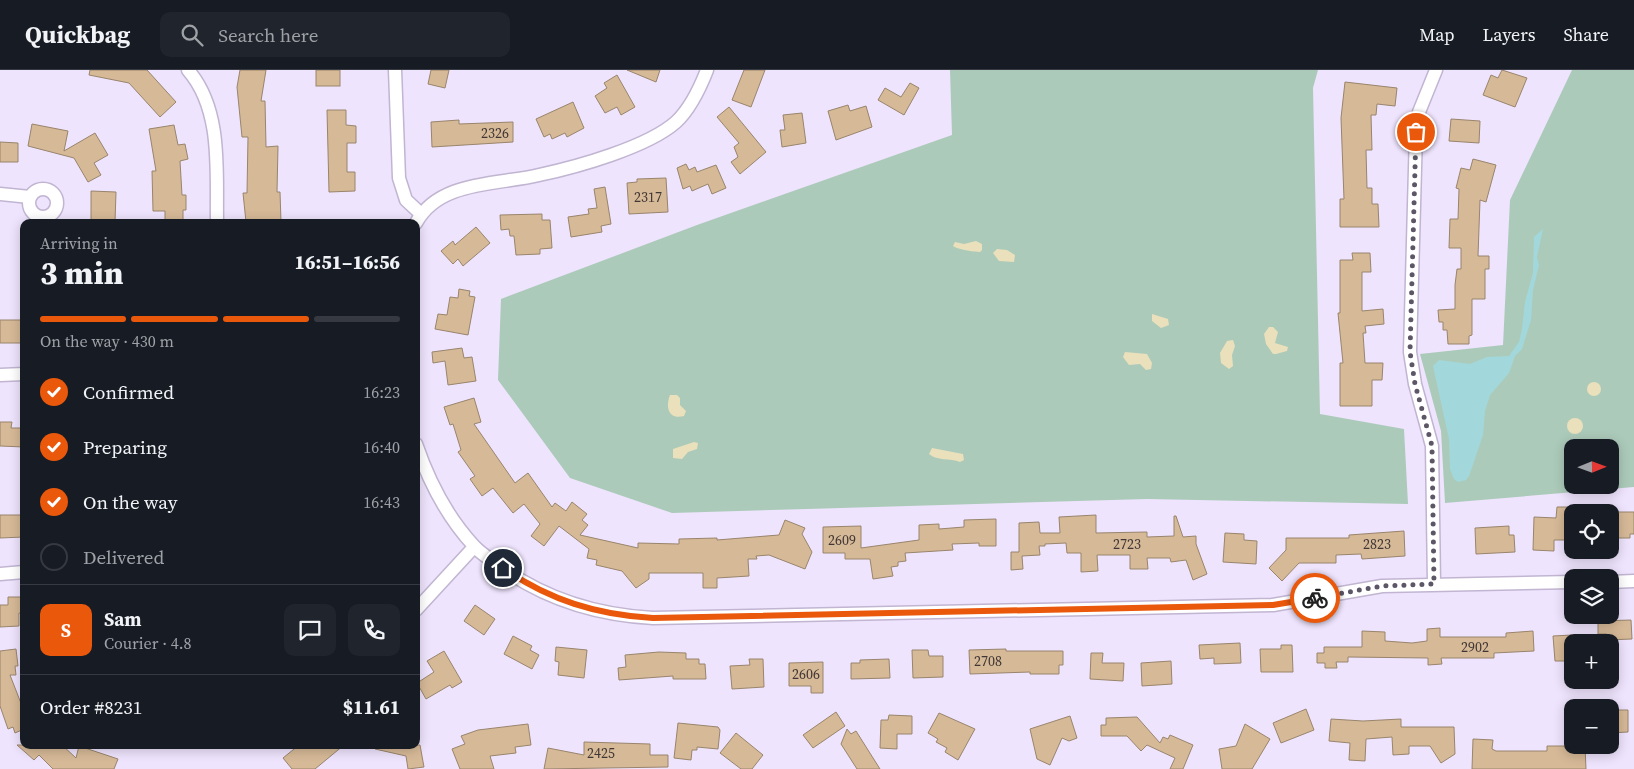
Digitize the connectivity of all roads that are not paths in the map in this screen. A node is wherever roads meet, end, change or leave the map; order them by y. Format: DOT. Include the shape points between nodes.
graph roads {
  1 [pos="188,70"];
  2 [pos="395,70"];
  3 [pos="708,70"];
  4 [pos="1436,70"];
  5 [pos="0,194"];
  6 [pos="30,197"];
  7 [pos="418,218"];
  8 [pos="216,219"];
  9 [pos="20,374"];
  10 [pos="0,375"];
  11 [pos="420,454"];
  12 [pos="474,547"];
  13 [pos="20,572"];
  14 [pos="0,574"];
  15 [pos="1634,581"];
  16 [pos="1564,582"];
  17 [pos="1619,582"];
  18 [pos="1434,584"];
  19 [pos="420,606"];
  1 -- 8 [label="street" via="210,115"];
  2 -- 7 [label="street" via="399,178 406,200"];
  3 -- 7 [label="street" via="678,121 645,142 538,176 460,189 437,201"];
  4 -- 18 [label="street" via="1419,112 1416,132 1410,352 1432,446"];
  5 -- 6 [label="street"];
  9 -- 10 [label="street"];
  11 -- 12 [label="street" via="439,500"];
  12 -- 18 [label="street" via="527,585 561,600 590,610 653,618 1273,605 1351,590"];
  12 -- 19 [label="street"];
  13 -- 14 [label="street"];
  15 -- 17 [label="street"];
  16 -- 18 [label="street"];
}
